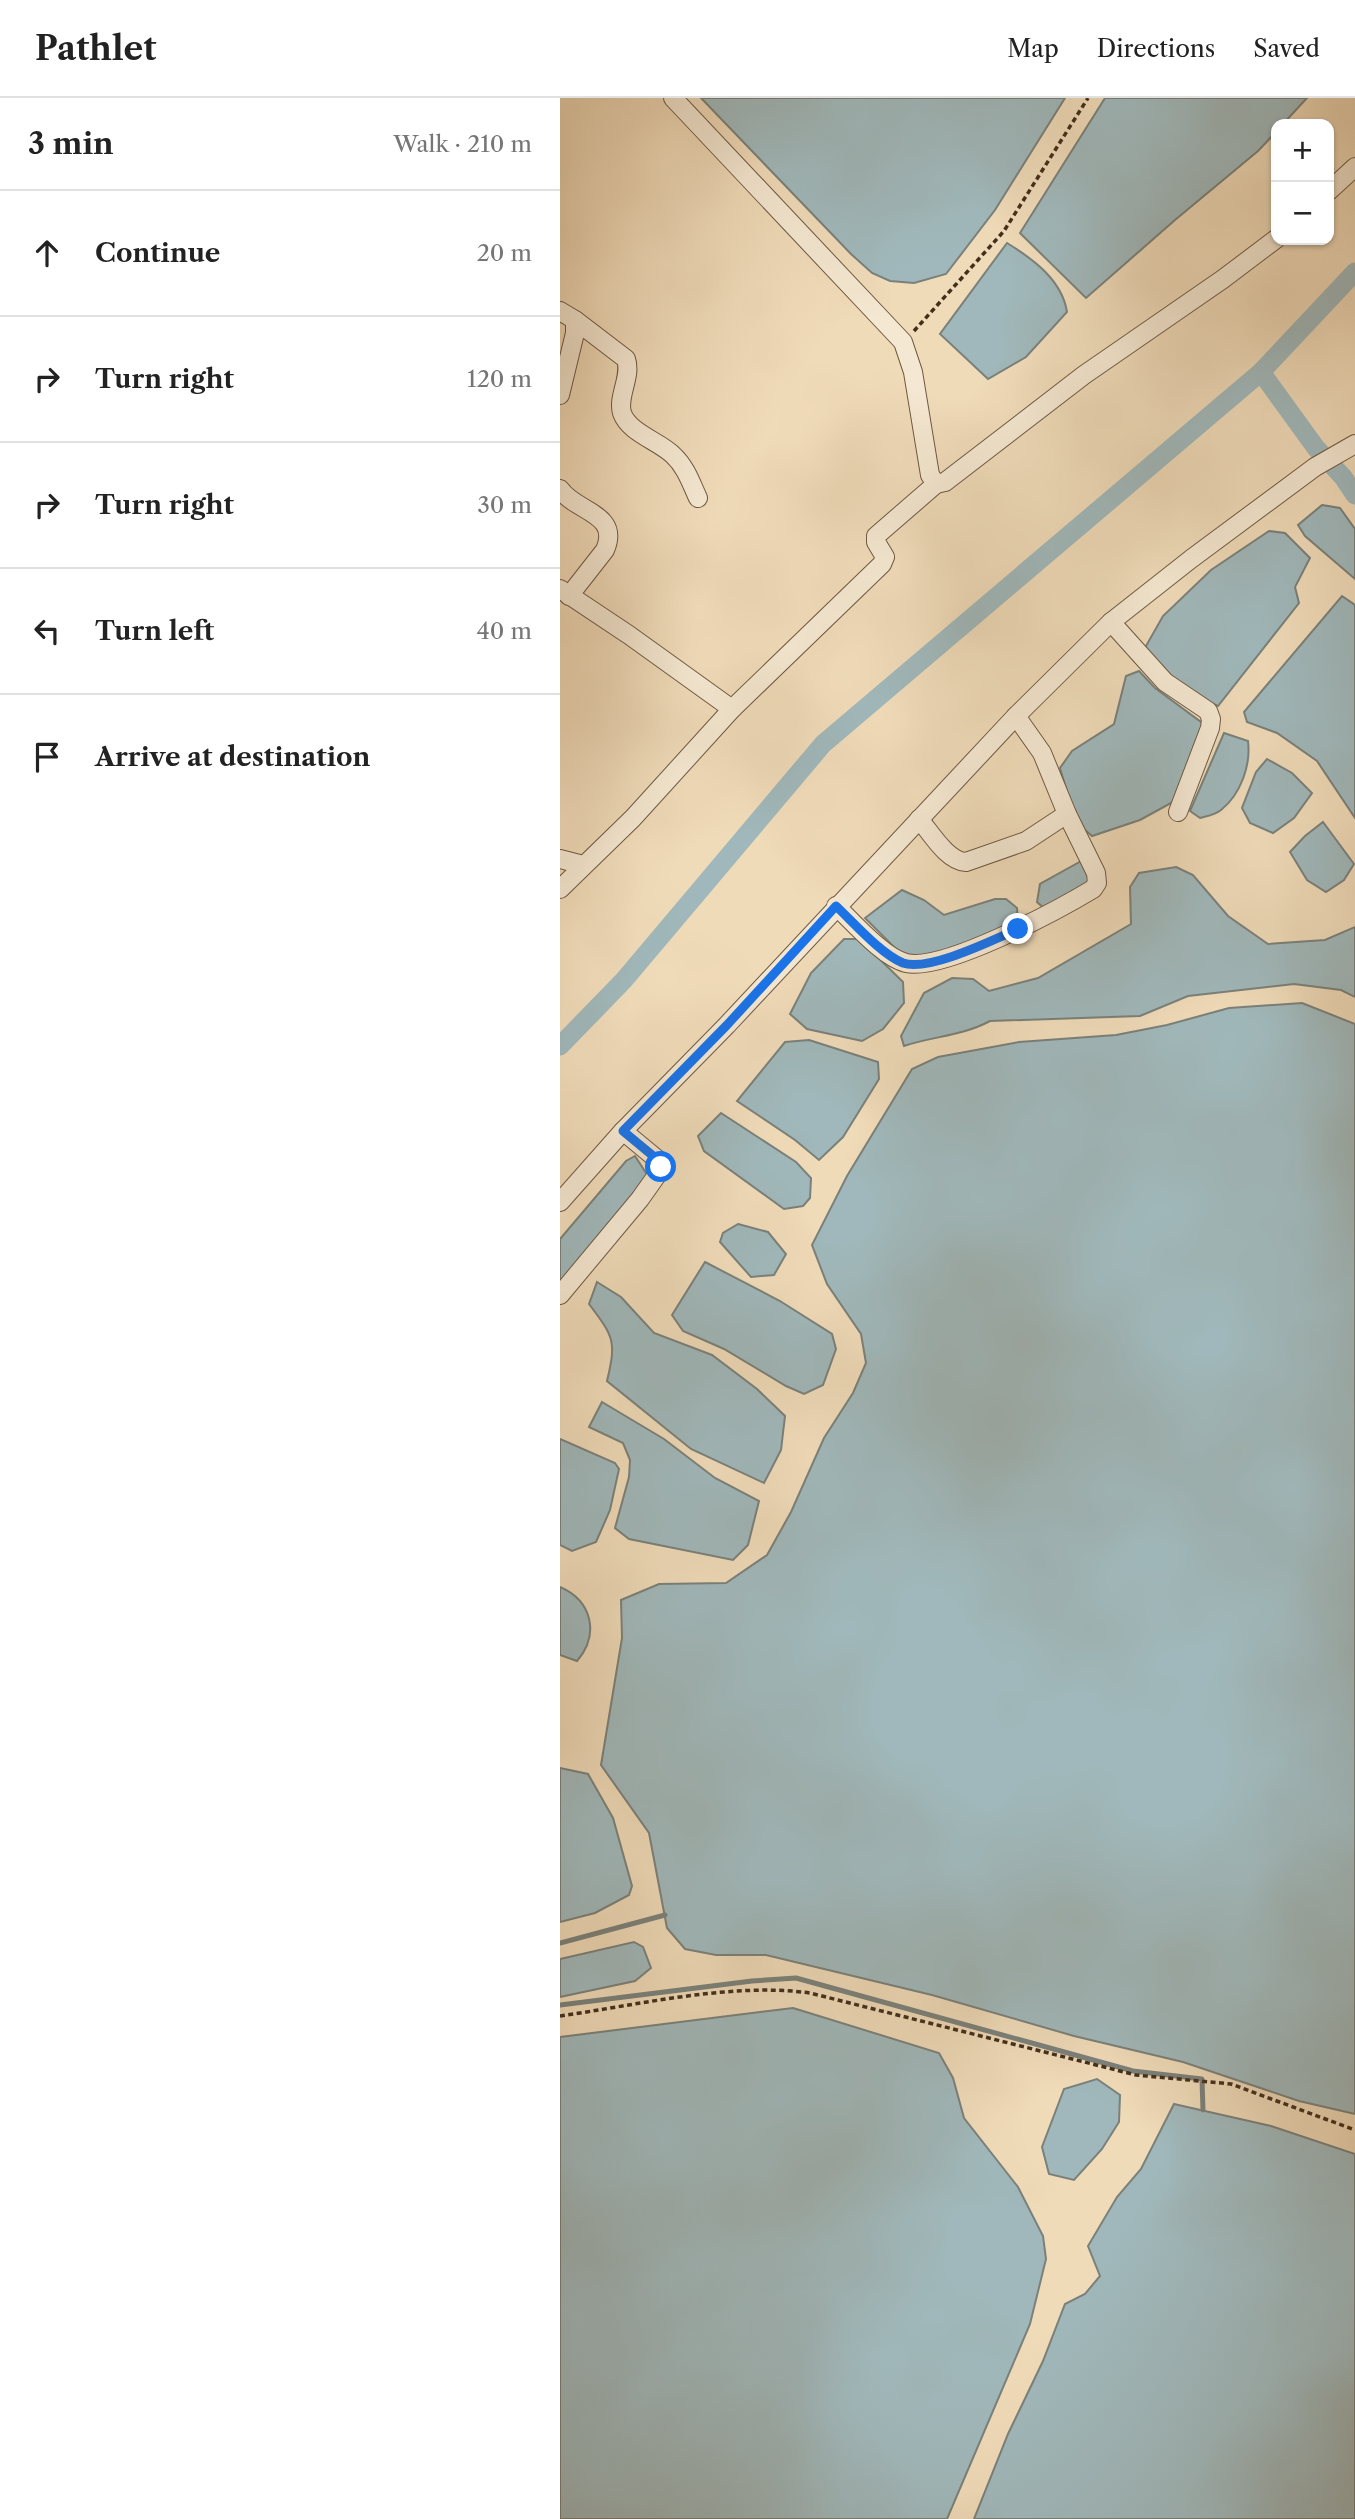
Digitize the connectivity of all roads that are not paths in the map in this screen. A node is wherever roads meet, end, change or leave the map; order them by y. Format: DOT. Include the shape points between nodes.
graph roads {
  1 [pos="673,98"];
  2 [pos="1355,167"];
  3 [pos="1334,186"];
  4 [pos="1271,243"];
  5 [pos="568,316"];
  6 [pos="560,395"];
  7 [pos="1355,444"];
  8 [pos="936,484"];
  9 [pos="560,489"];
  10 [pos="698,498"];
  11 [pos="565,592"];
  12 [pos="1111,622"];
  13 [pos="732,709"];
  14 [pos="1016,716"];
  15 [pos="1178,812"];
  16 [pos="1067,814"];
  17 [pos="919,819"];
  18 [pos="560,859"];
  19 [pos="583,866"];
  20 [pos="560,889"];
  21 [pos="836,906"];
  22 [pos="623,1131"];
  23 [pos="560,1202"];
  24 [pos="560,1295"];
  1 -- 8 [label="street" via="903,342 914,372 930,475"];
  2 -- 3 [label="street"];
  4 -- 8 [label="street" via="1083,375 945,482"];
  5 -- 6 [label="street" via="575,333"];
  5 -- 10 [label="street" via="626,359 628,374 621,406 625,418 678,460"];
  7 -- 12 [label="street" via="1315,467"];
  8 -- 13 [label="street" via="876,536 885,557 882,564"];
  9 -- 11 [label="street" via="601,518 609,541"];
  11 -- 13 [label="street"];
  12 -- 14 [label="street"];
  12 -- 15 [label="street" via="1165,682 1208,711 1211,719"];
  13 -- 19 [label="street"];
  14 -- 16 [label="street" via="1042,753"];
  14 -- 17 [label="street"];
  16 -- 17 [label="street" via="1026,841 966,862 957,862"];
  16 -- 21 [label="street" via="1096,873 1093,889 966,951 919,965 904,963"];
  17 -- 21 [label="street"];
  18 -- 19 [label="street"];
  19 -- 20 [label="street"];
  21 -- 22 [label="street"];
  22 -- 23 [label="street"];
  22 -- 24 [label="street" via="661,1167"];
}
